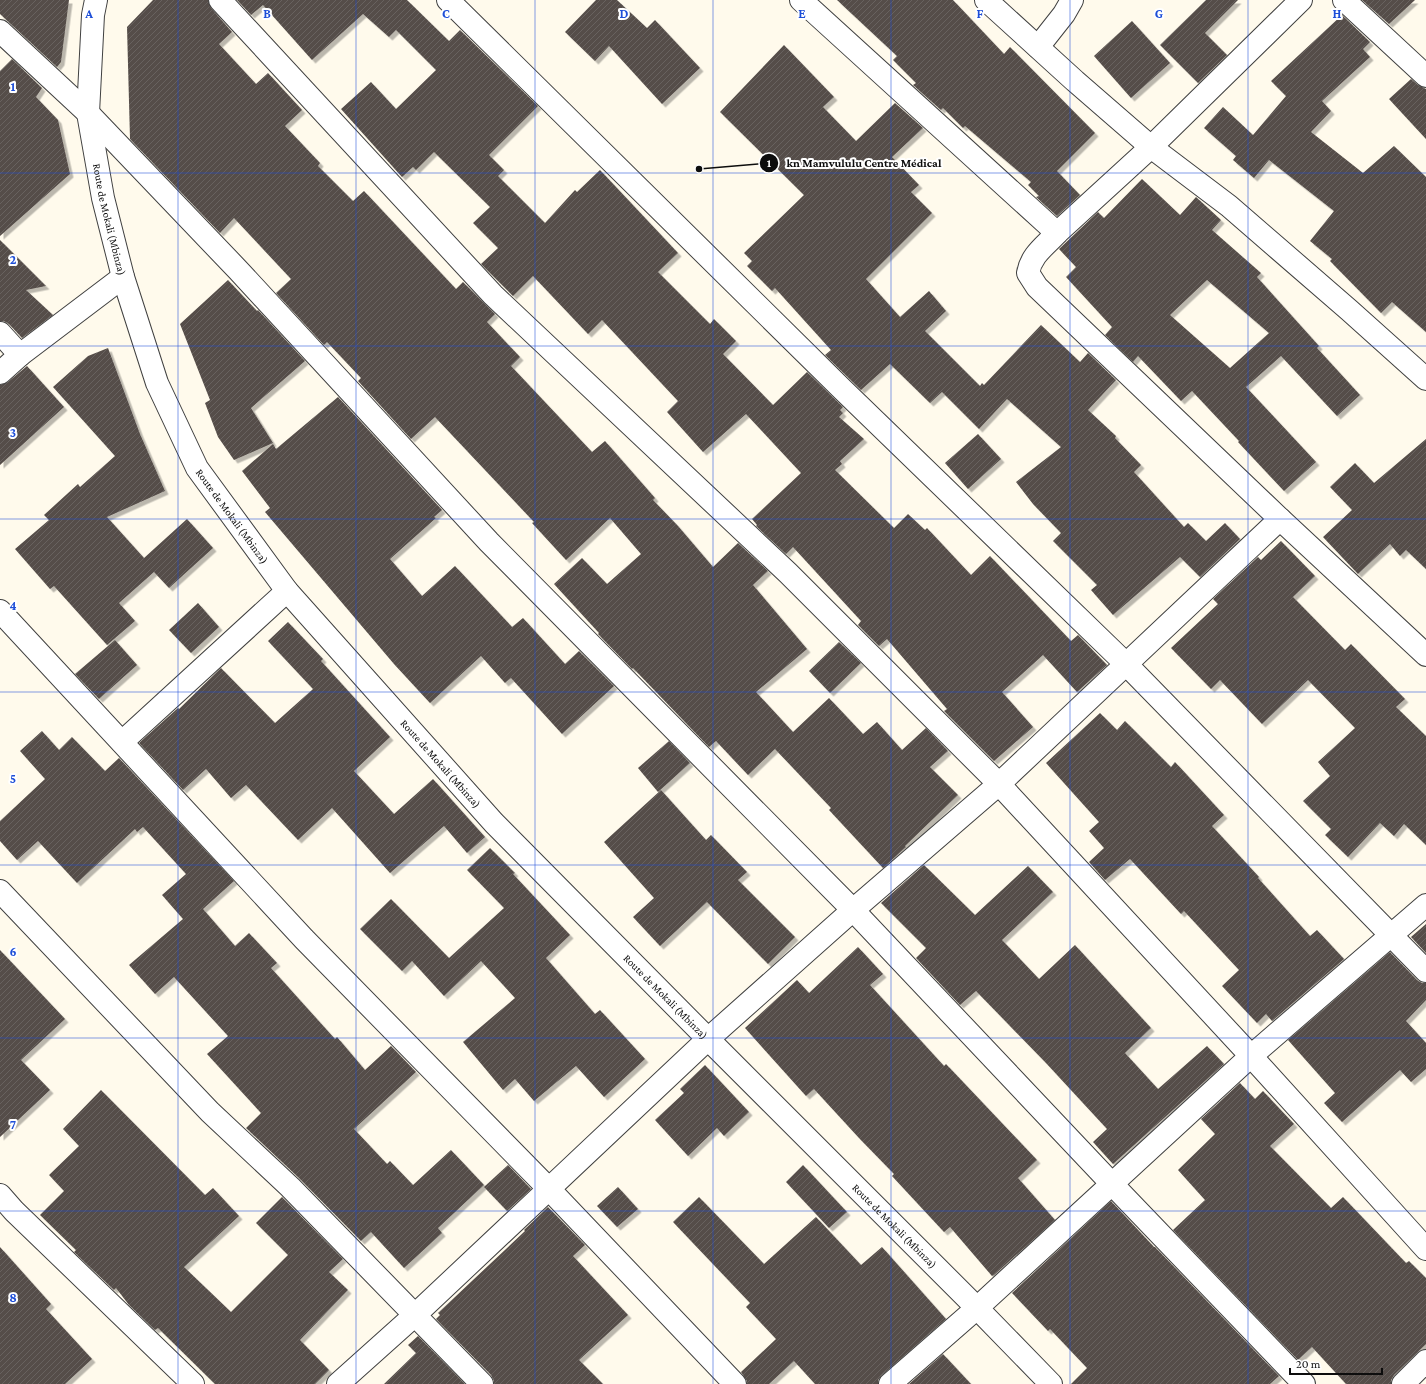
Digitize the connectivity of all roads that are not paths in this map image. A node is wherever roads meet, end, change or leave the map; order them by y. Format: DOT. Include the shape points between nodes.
graph roads {
  1 [pos="96,0"];
  2 [pos="220,0"];
  3 [pos="448,0"];
  4 [pos="801,0"];
  5 [pos="986,0"];
  6 [pos="1072,0"];
  7 [pos="1301,0"];
  8 [pos="1344,0"];
  9 [pos="0,32"];
  10 [pos="1038,47"];
  11 [pos="1426,76"];
  12 [pos="88,113"];
  13 [pos="1151,147"];
  14 [pos="1057,233"];
  15 [pos="123,277"];
  16 [pos="0,333"];
  17 [pos="20,355"];
  18 [pos="0,372"];
  19 [pos="1426,379"];
  20 [pos="1280,519"];
  21 [pos="287,591"];
  22 [pos="0,611"];
  23 [pos="1426,655"];
  24 [pos="1126,664"];
  25 [pos="122,742"];
  26 [pos="999,784"];
  27 [pos="0,891"];
  28 [pos="1426,905"];
  29 [pos="853,910"];
  30 [pos="1391,936"];
  31 [pos="1426,971"];
  32 [pos="708,1039"];
  33 [pos="1251,1056"];
  34 [pos="1112,1184"];
  35 [pos="549,1189"];
  36 [pos="0,1195"];
  37 [pos="1426,1250"];
  38 [pos="977,1308"];
  39 [pos="415,1315"];
  40 [pos="1426,1361"];
  41 [pos="193,1384"];
  42 [pos="338,1384"];
  43 [pos="482,1384"];
  44 [pos="735,1384"];
  45 [pos="890,1384"];
  46 [pos="1051,1384"];
  47 [pos="1304,1384"];
  48 [pos="1402,1384"];
  1 -- 12 [label="street, Route de Mokali (Mbinza)"];
  2 -- 26 [label="street" via="492,296 788,573"];
  3 -- 24 [label="street" via="842,389"];
  4 -- 14 [label="street"];
  5 -- 10 [label="street"];
  6 -- 10 [label="street"];
  7 -- 13 [label="street"];
  8 -- 11 [label="street"];
  9 -- 12 [label="street"];
  10 -- 13 [label="street"];
  12 -- 15 [label="street, Route de Mokali (Mbinza)" via="103,198"];
  12 -- 29 [label="street" via="238,270 489,542"];
  13 -- 14 [label="street"];
  13 -- 19 [label="street" via="1229,206"];
  14 -- 20 [label="street" via="1030,264 1028,273 1037,287"];
  15 -- 17 [label="street"];
  15 -- 21 [label="street, Route de Mokali (Mbinza)" via="157,383 197,468"];
  16 -- 17 [label="street"];
  17 -- 18 [label="street"];
  20 -- 23 [label="street"];
  20 -- 24 [label="street"];
  21 -- 25 [label="street"];
  21 -- 32 [label="street, Route de Mokali (Mbinza)" via="494,823"];
  22 -- 25 [label="street"];
  24 -- 26 [label="street"];
  24 -- 30 [label="street"];
  25 -- 35 [label="street" via="304,939"];
  26 -- 29 [label="street"];
  26 -- 33 [label="street"];
  27 -- 39 [label="street" via="210,1112 290,1187"];
  28 -- 30 [label="street"];
  29 -- 32 [label="street"];
  29 -- 34 [label="street"];
  30 -- 31 [label="street"];
  30 -- 33 [label="street"];
  32 -- 35 [label="street"];
  32 -- 38 [label="street, Route de Mokali (Mbinza)"];
  33 -- 34 [label="street"];
  33 -- 37 [label="street"];
  34 -- 38 [label="street"];
  34 -- 47 [label="street"];
  35 -- 39 [label="street"];
  35 -- 44 [label="street"];
  36 -- 41 [label="street"];
  38 -- 45 [label="street"];
  38 -- 46 [label="street, Route de Mokali (Mbinza)"];
  39 -- 42 [label="street"];
  39 -- 43 [label="street"];
  40 -- 48 [label="street"];
}
